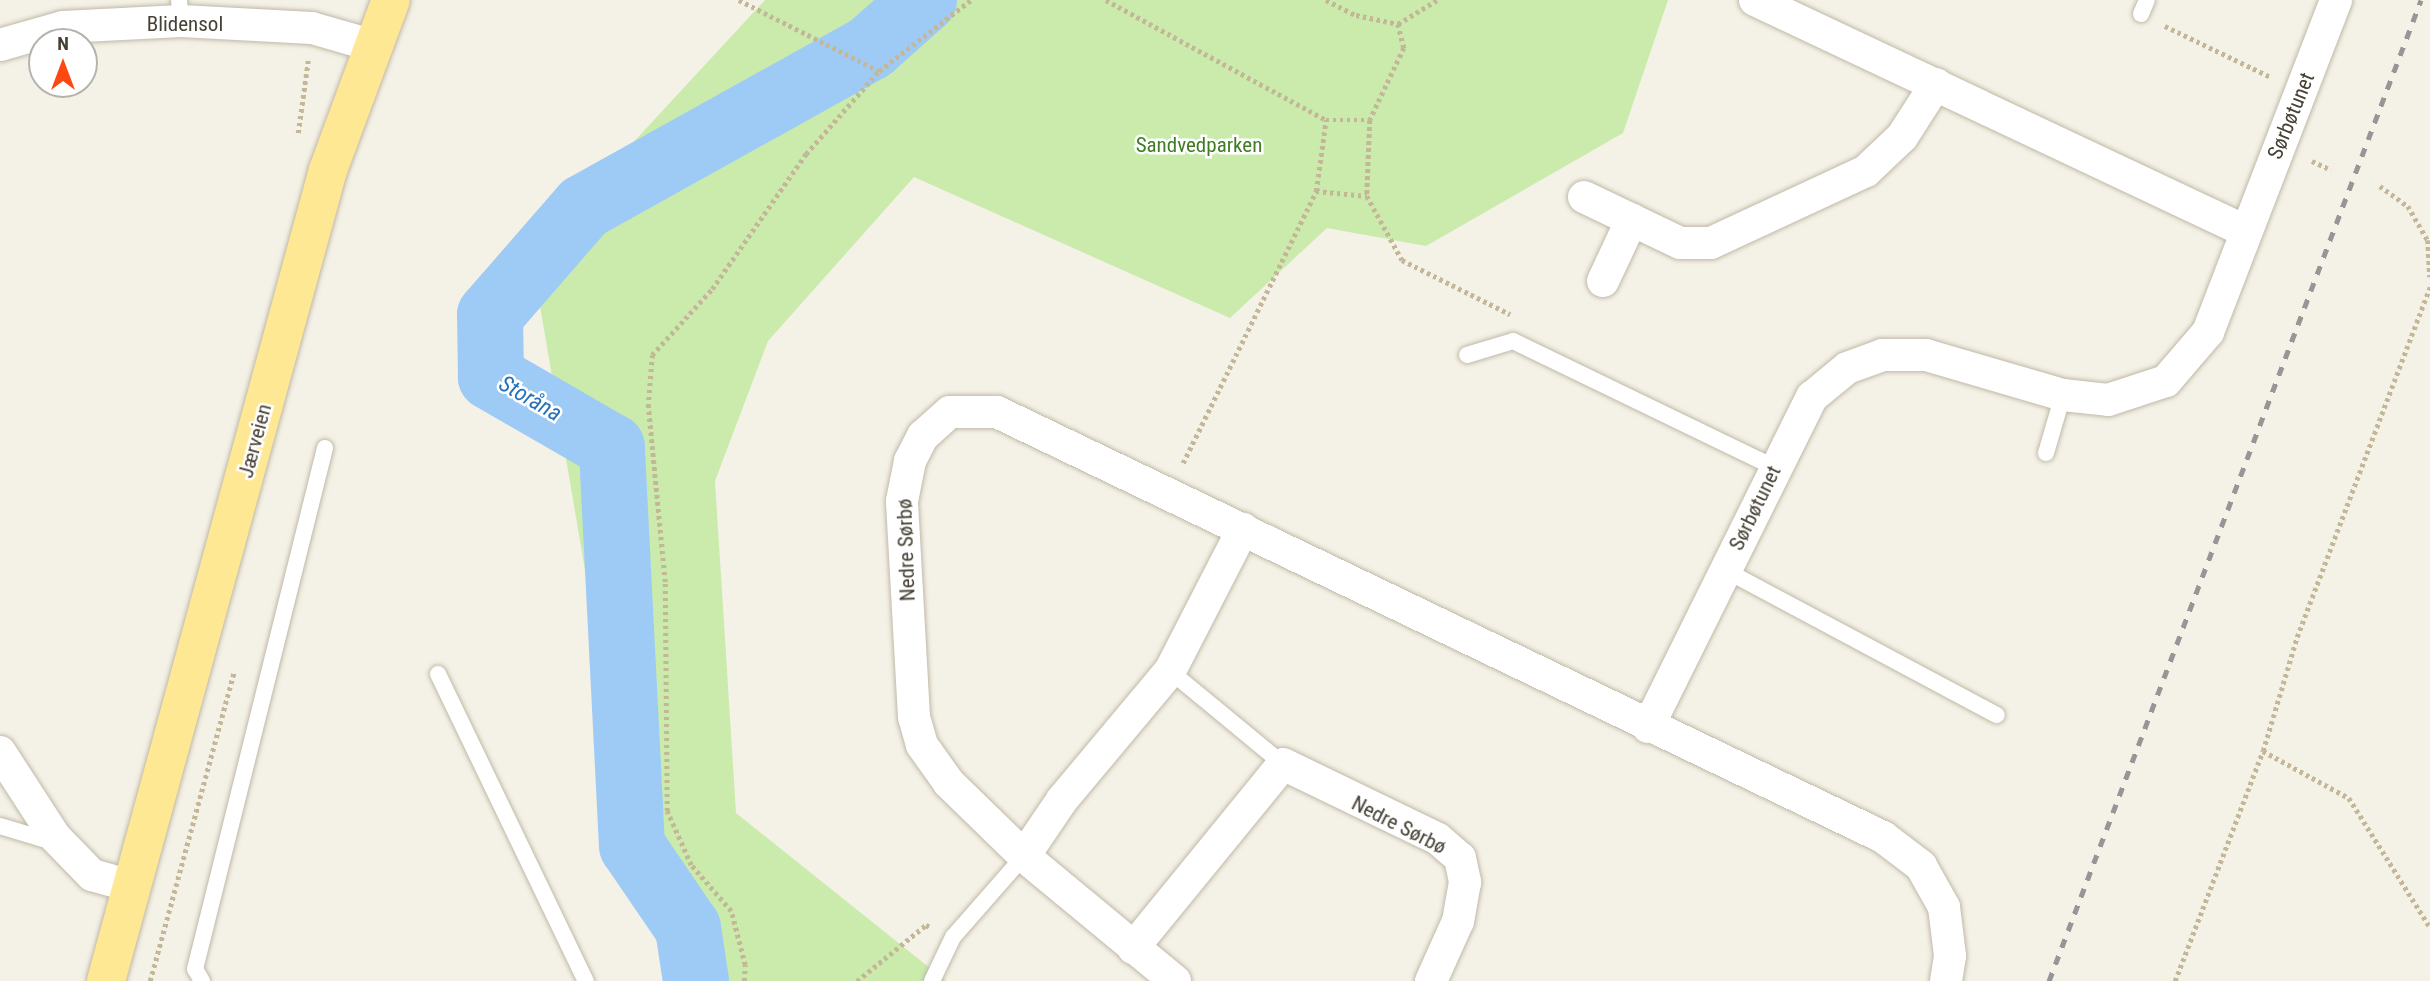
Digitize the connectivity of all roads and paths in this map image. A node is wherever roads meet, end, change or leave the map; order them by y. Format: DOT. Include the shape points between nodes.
graph roads {
  1 [pos="391,0"];
  2 [pos="739,0"];
  3 [pos="971,0"];
  4 [pos="1106,0"];
  5 [pos="1326,0"];
  6 [pos="1437,0"];
  7 [pos="1755,0"];
  8 [pos="2336,0"];
  9 [pos="2144,7"];
  10 [pos="180,11"];
  11 [pos="1398,24"];
  12 [pos="0,45"];
  13 [pos="371,45"];
  14 [pos="879,71"];
  15 [pos="1936,84"];
  16 [pos="2302,92"];
  17 [pos="1370,120"];
  18 [pos="1326,121"];
  19 [pos="2380,186"];
  20 [pos="1316,191"];
  21 [pos="1367,196"];
  22 [pos="1584,197"];
  23 [pos="1632,219"];
  24 [pos="2245,231"];
  25 [pos="2430,276"];
  26 [pos="1603,281"];
  27 [pos="2430,286"];
  28 [pos="1535,352"];
  29 [pos="1467,355"];
  30 [pos="2063,395"];
  31 [pos="325,448"];
  32 [pos="2046,453"];
  33 [pos="1774,467"];
  34 [pos="1169,492"];
  35 [pos="1243,529"];
  36 [pos="1725,570"];
  37 [pos="1170,671"];
  38 [pos="438,674"];
  39 [pos="1997,715"];
  40 [pos="1648,727"];
  41 [pos="2263,751"];
  42 [pos="0,752"];
  43 [pos="1283,764"];
  44 [pos="0,826"];
  45 [pos="55,837"];
  46 [pos="1024,856"];
  47 [pos="131,886"];
  48 [pos="2430,927"];
  49 [pos="953,937"];
  50 [pos="1133,948"];
  51 [pos="106,981"];
  52 [pos="202,981"];
  53 [pos="586,981"];
  54 [pos="744,981"];
  55 [pos="857,981"];
  56 [pos="932,981"];
  57 [pos="1175,981"];
  58 [pos="1431,981"];
  59 [pos="1946,981"];
  60 [pos="2175,981"];
  1 -- 13 [label="main road, Jærveien"];
  2 -- 14 [label="path"];
  3 -- 14 [label="path"];
  4 -- 18 [label="path"];
  5 -- 11 [label="path" via="1356,15"];
  6 -- 11 [label="path"];
  7 -- 15 [label="street"];
  8 -- 16 [label="street, Sørbøtunet"];
  9 -- 16 [label="path"];
  10 -- 12 [label="street, Blidensol" via="63,27"];
  10 -- 13 [label="street, Blidensol" via="313,28"];
  11 -- 17 [label="path" via="1404,48"];
  13 -- 47 [label="main road, Jærveien" via="328,170"];
  14 -- 54 [label="path" via="806,154 712,289 652,355 648,407 665,582 667,811 691,865 731,911 745,965"];
  15 -- 23 [label="street" via="1902,137 1866,171 1746,228 1711,243 1679,243"];
  15 -- 24 [label="street"];
  16 -- 24 [label="street, Sørbøtunet"];
  17 -- 18 [label="path"];
  17 -- 21 [label="path"];
  18 -- 20 [label="path"];
  19 -- 25 [label="path" via="2408,206 2428,240"];
  20 -- 21 [label="path"];
  20 -- 34 [label="path"];
  21 -- 28 [label="path" via="1402,260 1536,328"];
  22 -- 23 [label="street"];
  23 -- 26 [label="street"];
  24 -- 30 [label="street, Sørbøtunet" via="2208,332 2166,381 2108,400"];
  27 -- 41 [label="path" via="2297,637"];
  28 -- 29 [label="lane" via="1513,341"];
  28 -- 33 [label="lane"];
  30 -- 32 [label="lane"];
  30 -- 33 [label="street, Sørbøtunet" via="1926,355 1882,355 1847,368 1812,397"];
  31 -- 52 [label="lane" via="195,969"];
  33 -- 36 [label="street, Sørbøtunet"];
  34 -- 35 [label="street, Nedre Sørbø"];
  34 -- 46 [label="street, Nedre Sørbø" via="997,412 950,412 923,436 910,461 902,501 914,717 922,745 949,783"];
  35 -- 37 [label="street"];
  35 -- 40 [label="street, Nedre Sørbø"];
  36 -- 39 [label="lane"];
  36 -- 40 [label="street, Sørbøtunet"];
  37 -- 43 [label="lane"];
  37 -- 46 [label="street" via="1062,800"];
  38 -- 53 [label="lane"];
  40 -- 59 [label="street" via="1883,837 1921,866 1944,907 1950,956"];
  41 -- 48 [label="path" via="2349,798"];
  41 -- 60 [label="path"];
  42 -- 45 [label="street"];
  43 -- 50 [label="street"];
  43 -- 58 [label="street, Nedre Sørbø" via="1437,839 1460,858 1465,882 1458,921"];
  44 -- 45 [label="lane" via="43,839"];
  45 -- 47 [label="street" via="92,875"];
  46 -- 49 [label="lane"];
  46 -- 50 [label="street, Nedre Sørbø"];
  47 -- 51 [label="main road, Jærveien"];
  49 -- 55 [label="path" via="926,925"];
  49 -- 56 [label="lane"];
  50 -- 57 [label="street, Nedre Sørbø"];
}
